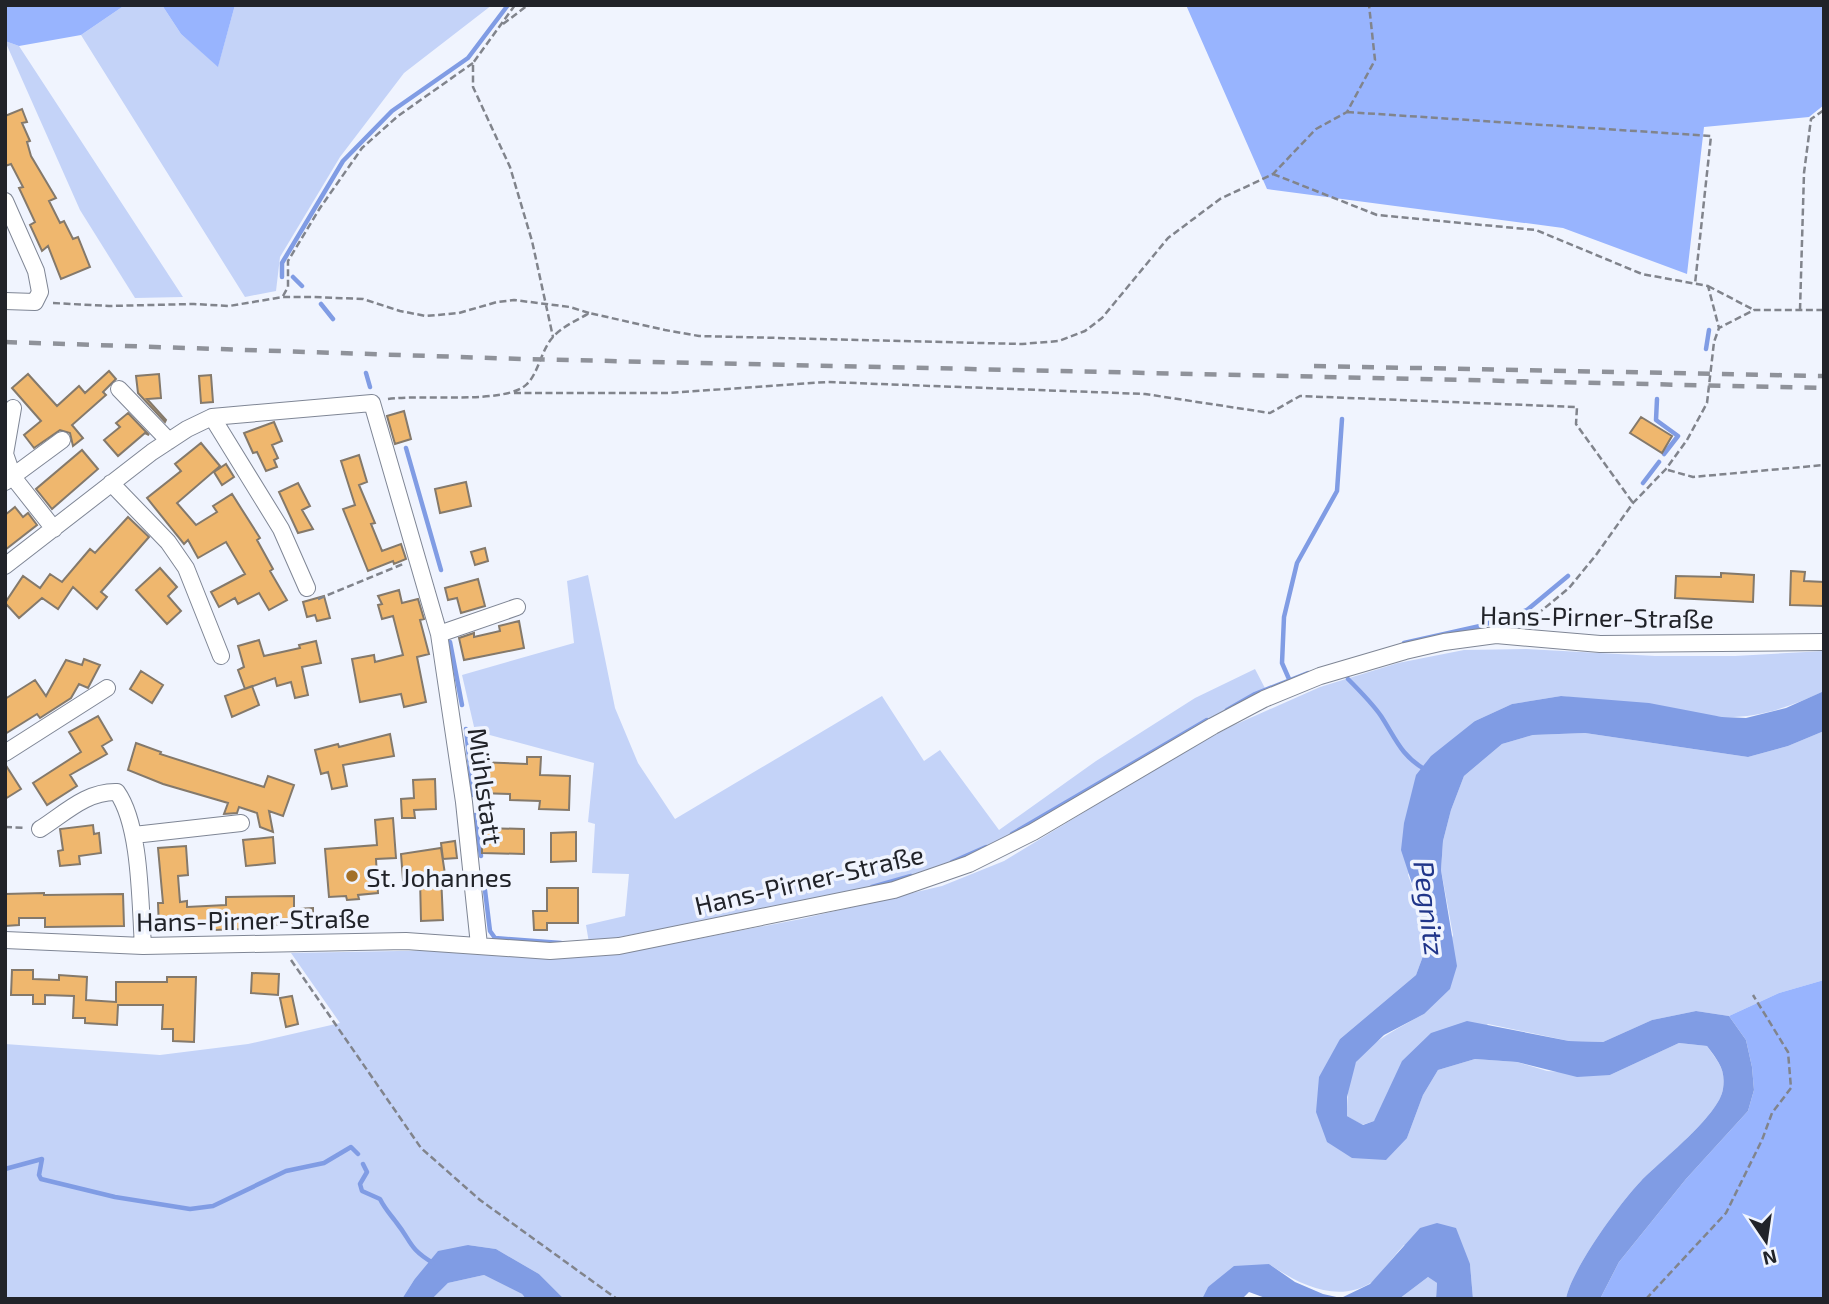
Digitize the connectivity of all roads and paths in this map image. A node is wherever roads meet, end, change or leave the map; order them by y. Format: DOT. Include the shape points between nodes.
graph roads {
  1 [pos="515,5"];
  2 [pos="528,5"];
  3 [pos="1369,5"];
  4 [pos="499,26"];
  5 [pos="473,63"];
  6 [pos="1824,110"];
  7 [pos="1348,112"];
  8 [pos="1273,174"];
  9 [pos="5,201"];
  10 [pos="1695,284"];
  11 [pos="1708,286"];
  12 [pos="283,297"];
  13 [pos="5,301"];
  14 [pos="62,304"];
  15 [pos="546,304"];
  16 [pos="1754,310"];
  17 [pos="1800,310"];
  18 [pos="1824,310"];
  19 [pos="589,313"];
  20 [pos="1719,327"];
  21 [pos="553,337"];
  22 [pos="119,389"];
  23 [pos="514,393"];
  24 [pos="390,398"];
  25 [pos="13,408"];
  26 [pos="212,416"];
  27 [pos="62,440"];
  28 [pos="169,441"];
  29 [pos="1824,464"];
  30 [pos="1666,470"];
  31 [pos="9,480"];
  32 [pos="111,483"];
  33 [pos="1633,503"];
  34 [pos="54,528"];
  35 [pos="419,558"];
  36 [pos="5,566"];
  37 [pos="307,588"];
  38 [pos="517,607"];
  39 [pos="439,634"];
  40 [pos="1521,637"];
  41 [pos="1824,642"];
  42 [pos="221,656"];
  43 [pos="107,688"];
  44 [pos="5,753"];
  45 [pos="241,823"];
  46 [pos="5,827"];
  47 [pos="40,829"];
  48 [pos="134,835"];
  49 [pos="5,940"];
  50 [pos="279,943"];
  51 [pos="479,945"];
  52 [pos="143,946"];
  53 [pos="1753,995"];
  54 [pos="617,1299"];
  55 [pos="1646,1299"];
  1 -- 4 [label="path"];
  2 -- 4 [label="path"];
  3 -- 7 [label="path" via="1374,60"];
  4 -- 5 [label="path"];
  5 -- 12 [label="path" via="398,116 362,148 288,261 288,287"];
  5 -- 15 [label="path" via="473,87 510,167"];
  6 -- 17 [label="path" via="1811,119 1804,173"];
  7 -- 8 [label="path" via="1316,129"];
  7 -- 10 [label="path" via="1711,136"];
  8 -- 10 [label="path" via="1377,215 1536,230 1642,274"];
  8 -- 19 [label="path" via="1220,199 1168,238 1102,318 1059,341 957,343 699,335"];
  9 -- 13 [label="street" via="36,271 40,292 35,302"];
  10 -- 11 [label="path"];
  11 -- 16 [label="path"];
  11 -- 20 [label="path"];
  12 -- 14 [label="path" via="229,306"];
  12 -- 15 [label="path" via="363,299 426,316 514,300"];
  15 -- 19 [label="path"];
  15 -- 21 [label="path"];
  16 -- 17 [label="path"];
  16 -- 20 [label="path"];
  17 -- 18 [label="path"];
  19 -- 21 [label="path"];
  20 -- 30 [label="path" via="1707,403"];
  21 -- 23 [label="path" via="527,384"];
  22 -- 28 [label="street"];
  23 -- 24 [label="path"];
  23 -- 33 [label="path" via="668,393 827,383 1145,394 1270,413 1300,396 1577,407 1576,424"];
  25 -- 31 [label="street" via="5,454"];
  26 -- 28 [label="street"];
  26 -- 35 [label="street, Mühlstatt" via="372,403"];
  26 -- 37 [label="street" via="281,529"];
  27 -- 31 [label="street"];
  28 -- 32 [label="street"];
  29 -- 30 [label="path" via="1693,477"];
  30 -- 33 [label="path"];
  31 -- 34 [label="street"];
  32 -- 34 [label="street"];
  32 -- 42 [label="street" via="168,542 186,568"];
  33 -- 40 [label="path" via="1597,555 1526,624"];
  34 -- 36 [label="street"];
  35 -- 37 [label="path" via="319,599"];
  35 -- 39 [label="street, Mühlstatt"];
  38 -- 39 [label="street"];
  39 -- 51 [label="street, Mühlstatt"];
  40 -- 41 [label="street, Hans-Pirner-Straße" via="1600,644"];
  40 -- 51 [label="street, Hans-Pirner-Straße" via="1444,642 1299,684 1213,726 1033,832 969,864 894,890 609,948 550,951"];
  43 -- 44 [label="street"];
  45 -- 48 [label="street"];
  46 -- 47 [label="path"];
  47 -- 48 [label="street" via="106,791 117,792 124,802"];
  48 -- 52 [label="street"];
  49 -- 52 [label="street, Hans-Pirner-Straße"];
  50 -- 51 [label="street, Hans-Pirner-Straße"];
  50 -- 52 [label="street, Hans-Pirner-Straße"];
  50 -- 54 [label="path" via="421,1148 480,1200"];
  53 -- 55 [label="path" via="1788,1052 1791,1088 1772,1113 1726,1213"];
}
